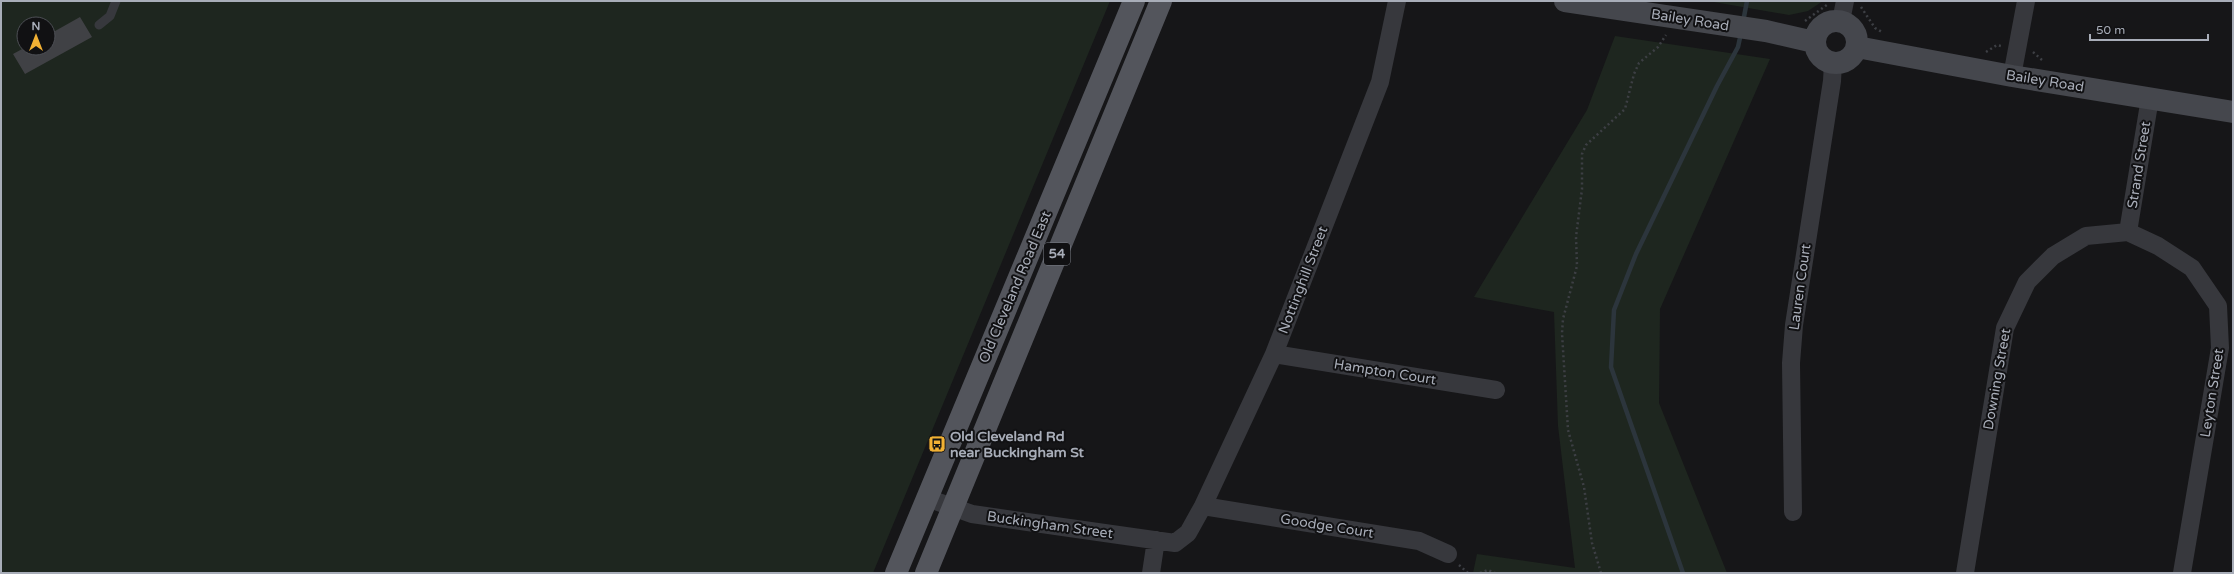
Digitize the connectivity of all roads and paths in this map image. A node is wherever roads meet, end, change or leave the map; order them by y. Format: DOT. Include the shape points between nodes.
graph roads {
  1 [pos="116,1"];
  2 [pos="1134,1"];
  3 [pos="1162,1"];
  4 [pos="1397,1"];
  5 [pos="1565,1"];
  6 [pos="1831,1"];
  7 [pos="2026,1"];
  8 [pos="1843,11"];
  9 [pos="1670,17"];
  10 [pos="1798,22"];
  11 [pos="99,25"];
  12 [pos="1814,42"];
  13 [pos="1857,47"];
  14 [pos="1833,63"];
  15 [pos="2012,76"];
  16 [pos="2150,98"];
  17 [pos="2233,112"];
  18 [pos="2128,232"];
  19 [pos="1274,354"];
  20 [pos="1496,390"];
  21 [pos="927,498"];
  22 [pos="1203,506"];
  23 [pos="953,508"];
  24 [pos="1793,512"];
  25 [pos="1156,540"];
  26 [pos="1175,543"];
  27 [pos="1448,554"];
  28 [pos="896,573"];
  29 [pos="926,573"];
  30 [pos="1151,573"];
  31 [pos="1480,573"];
  32 [pos="1495,573"];
  33 [pos="1601,573"];
  34 [pos="1965,573"];
  35 [pos="2182,573"];
  1 -- 11 [label="lane" via="110,16"];
  2 -- 21 [label="main road, Old Cleveland Road East / 54"];
  3 -- 23 [label="main road, Old Cleveland Road East / 54"];
  4 -- 19 [label="street, Nottinghill Street" via="1380,82"];
  5 -- 9 [label="street, Bailey Road"];
  6 -- 10 [label="path" via="1804,22"];
  7 -- 15 [label="street"];
  8 -- 12 [label="street" via="1823,25 1815,35"];
  8 -- 13 [label="street" via="1847,24 1856,34"];
  9 -- 12 [label="street, Bailey Road" via="1766,31"];
  9 -- 33 [label="path" via="1665,38 1639,63 1625,109 1586,145 1582,154 1582,189 1576,237 1577,266 1563,319 1562,333 1568,430 1584,487 1592,543"];
  12 -- 14 [label="street" via="1822,58"];
  13 -- 14 [label="street" via="1850,58"];
  13 -- 15 [label="street, Bailey Road"];
  14 -- 24 [label="street, Lauren Court" via="1794,325 1791,364"];
  15 -- 16 [label="street, Bailey Road"];
  16 -- 17 [label="street, Bailey Road"];
  16 -- 18 [label="street, Strand Street"];
  18 -- 34 [label="street, Downing Street" via="2086,236 2052,256 2027,282 2005,328"];
  18 -- 35 [label="street, Leyton Street" via="2158,246 2192,268 2218,306 2220,348"];
  19 -- 20 [label="street, Hampton Court"];
  19 -- 22 [label="street, Nottinghill Street"];
  21 -- 23 [label="street, Buckingham Street"];
  21 -- 28 [label="main road, Old Cleveland Road East / 54"];
  22 -- 26 [label="street, Nottinghill Street" via="1188,533"];
  22 -- 27 [label="street, Goodge Court" via="1419,541"];
  23 -- 25 [label="street, Buckingham Street" via="972,514"];
  23 -- 29 [label="main road, Old Cleveland Road East / 54"];
  25 -- 26 [label="street, Buckingham Street"];
  25 -- 30 [label="street"];
  31 -- 32 [label="path" via="1488,570"];
}
